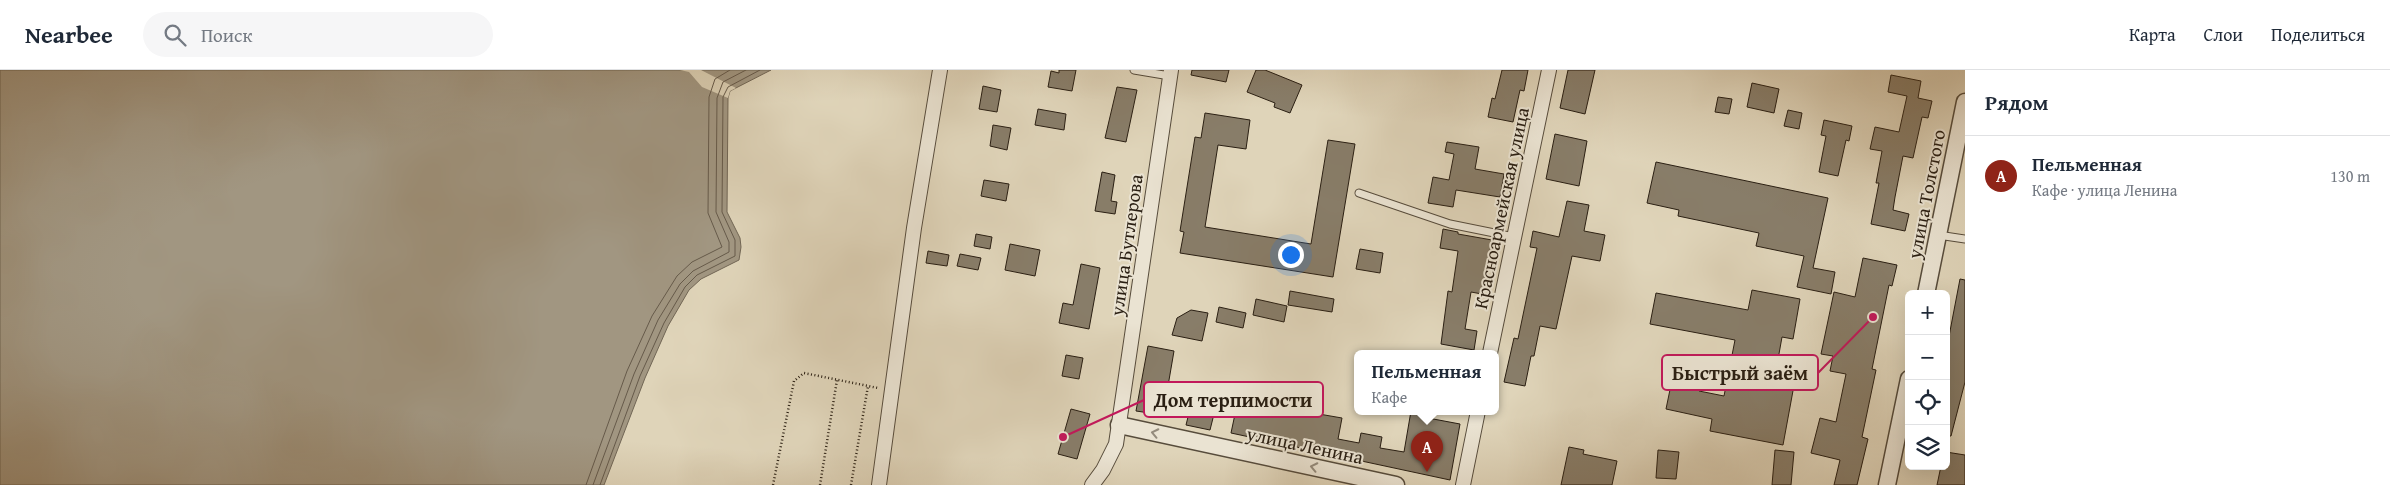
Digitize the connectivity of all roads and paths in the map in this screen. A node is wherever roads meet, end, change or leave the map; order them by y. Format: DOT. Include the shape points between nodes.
graph roads {
  1 [pos="940,70"];
  2 [pos="1134,70"];
  3 [pos="1550,70"];
  4 [pos="1171,73"];
  5 [pos="1965,102"];
  6 [pos="1359,194"];
  7 [pos="1938,235"];
  8 [pos="1514,237"];
  9 [pos="1965,239"];
  10 [pos="1927,290"];
  11 [pos="1491,350"];
  12 [pos="837,380"];
  13 [pos="1909,380"];
  14 [pos="1477,415"];
  15 [pos="1119,425"];
  16 [pos="773,485"];
  17 [pos="820,485"];
  18 [pos="851,485"];
  19 [pos="879,485"];
  20 [pos="1092,485"];
  21 [pos="1396,485"];
  22 [pos="1462,485"];
  23 [pos="1887,485"];
  1 -- 19 [label="street" via="914,228"];
  2 -- 4 [label="lane"];
  3 -- 8 [label="street, Красноармейская улица"];
  4 -- 15 [label="street, улица Бутлерова"];
  5 -- 7 [label="street, улица Толстого"];
  6 -- 8 [label="lane" via="1450,224"];
  7 -- 9 [label="lane"];
  7 -- 10 [label="street, улица Толстого"];
  8 -- 11 [label="street, Красноармейская улица"];
  12 -- 16 [label="path" via="804,374 794,381"];
  12 -- 17 [label="path"];
  12 -- 18 [label="path" via="868,386"];
  13 -- 23 [label="street"];
  14 -- 22 [label="street"];
  15 -- 20 [label="street, улица Бутлерова" via="1116,444"];
  21 -- 15 [label="street, улица Ленина, one-way"];
}
